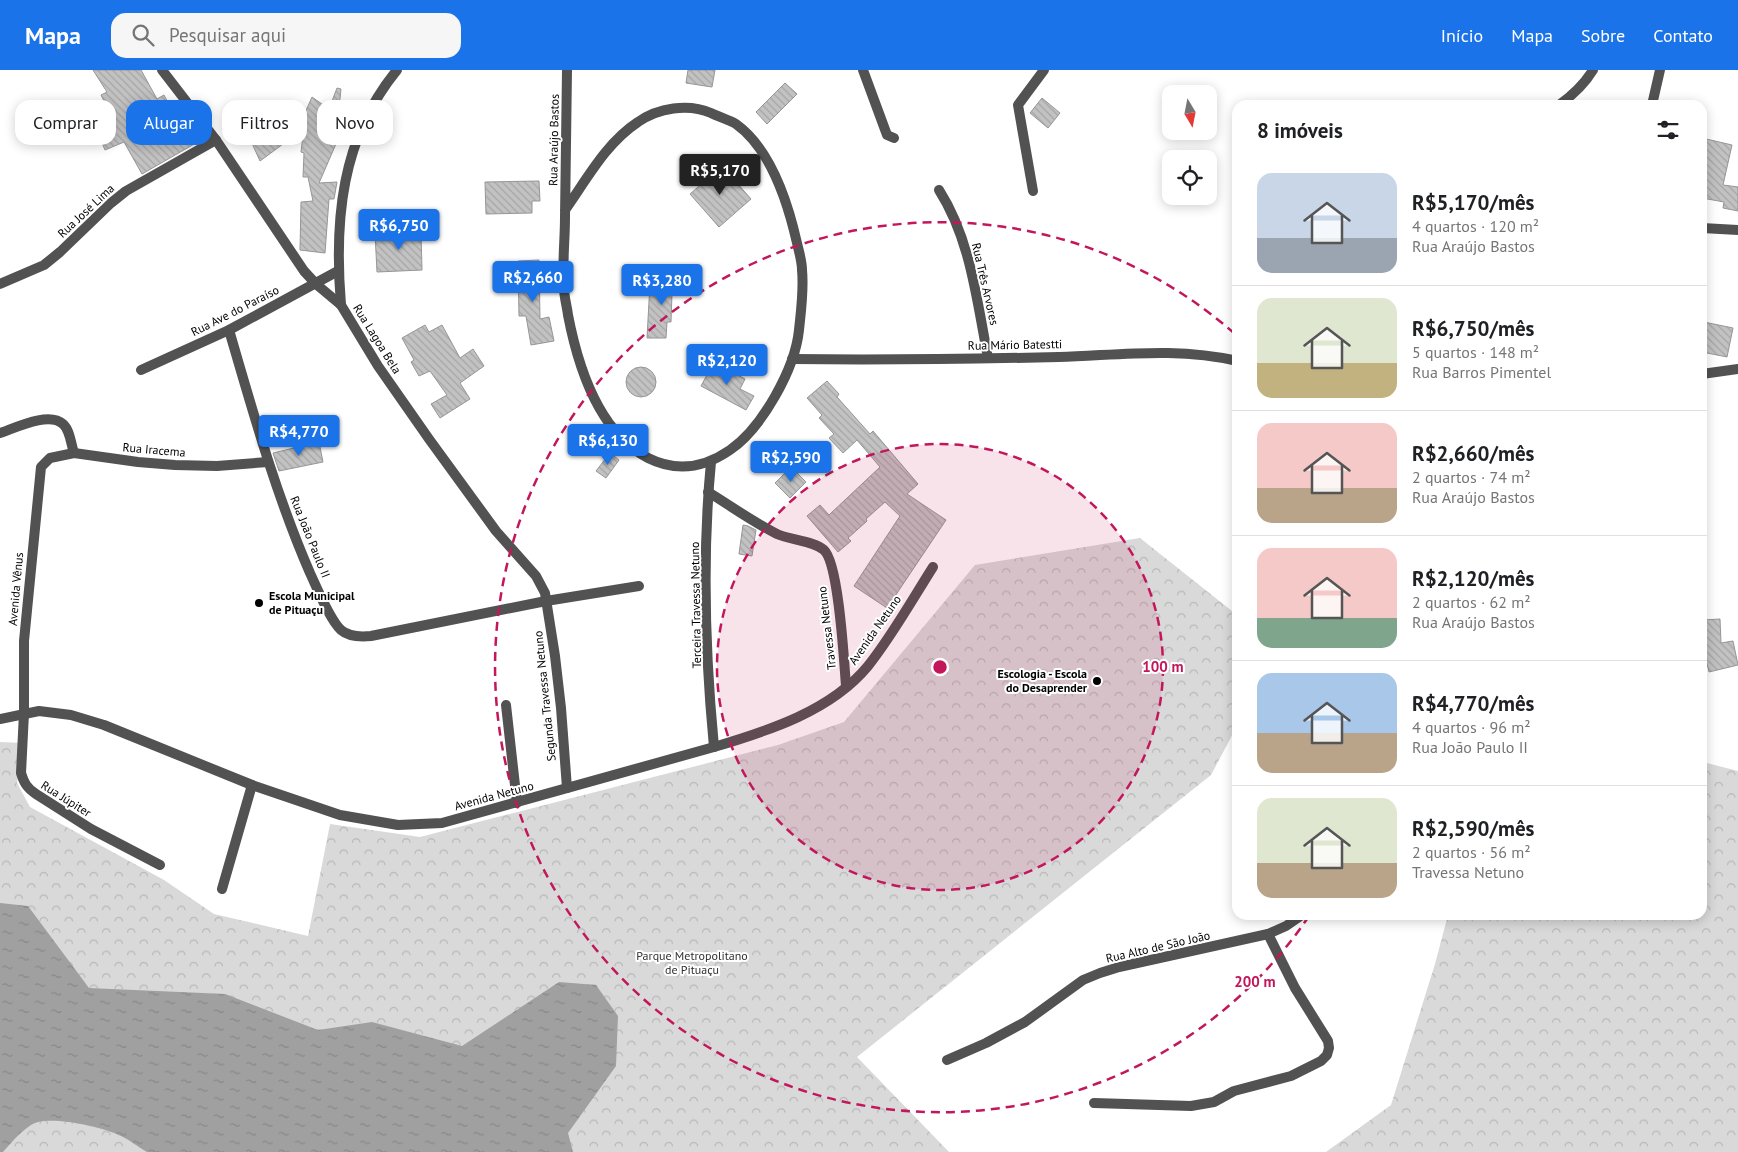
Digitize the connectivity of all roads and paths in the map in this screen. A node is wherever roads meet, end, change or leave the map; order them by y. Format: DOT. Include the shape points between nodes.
graph roads {
  1 [pos="162,70"];
  2 [pos="397,70"];
  3 [pos="567,70"];
  4 [pos="863,70"];
  5 [pos="1044,70"];
  6 [pos="1593,70"];
  7 [pos="1660,70"];
  8 [pos="1566,100"];
  9 [pos="1653,100"];
  10 [pos="894,138"];
  11 [pos="216,140"];
  12 [pos="939,190"];
  13 [pos="1033,190"];
  14 [pos="565,210"];
  15 [pos="1707,228"];
  16 [pos="1738,230"];
  17 [pos="338,271"];
  18 [pos="0,284"];
  19 [pos="316,284"];
  20 [pos="341,305"];
  21 [pos="229,330"];
  22 [pos="988,358"];
  23 [pos="792,359"];
  24 [pos="1232,361"];
  25 [pos="1738,369"];
  26 [pos="141,370"];
  27 [pos="1707,373"];
  28 [pos="0,434"];
  29 [pos="74,453"];
  30 [pos="268,462"];
  31 [pos="711,462"];
  32 [pos="41,467"];
  33 [pos="708,492"];
  34 [pos="933,567"];
  35 [pos="639,586"];
  36 [pos="546,601"];
  37 [pos="846,686"];
  38 [pos="506,705"];
  39 [pos="24,713"];
  40 [pos="0,719"];
  41 [pos="714,747"];
  42 [pos="252,785"];
  43 [pos="567,788"];
  44 [pos="517,803"];
  45 [pos="160,865"];
  46 [pos="222,889"];
  47 [pos="1295,920"];
  48 [pos="1268,934"];
  49 [pos="947,1060"];
  50 [pos="1094,1103"];
  1 -- 11 [label="street, Rua Lagoa Bela"];
  2 -- 17 [label="street" via="370,110 355,144 344,184 338,232"];
  3 -- 14 [label="street, Rua Araújo Bastos"];
  4 -- 10 [label="street" via="887,134"];
  5 -- 13 [label="street" via="1018,105"];
  6 -- 8 [label="street" via="1586,82"];
  7 -- 9 [label="street"];
  11 -- 18 [label="street, Rua José Lima" via="126,191 44,265"];
  11 -- 19 [label="street, Rua Lagoa Bela"];
  12 -- 22 [label="street, Rua Três Arvores" via="953,214 969,262"];
  14 -- 23 [label="street, Rua Araújo Bastos" via="607,150 640,121 659,112 682,108 706,111 736,124 757,145 769,165 786,202 794,231 802,268 802,294 799,336"];
  14 -- 31 [label="street, Rua Araújo Bastos" via="564,289 578,362 594,399 610,425 637,452 675,467"];
  15 -- 16 [label="street"];
  17 -- 19 [label="street, Rua Ave do Paraíso"];
  17 -- 20 [label="street"];
  19 -- 20 [label="street, Rua Lagoa Bela"];
  19 -- 21 [label="street, Rua Ave do Paraíso"];
  20 -- 36 [label="street, Rua Lagoa Bela" via="378,366 429,439 496,530 536,576"];
  21 -- 26 [label="street, Rua Ave do Paraíso"];
  21 -- 30 [label="street, Rua João Paulo II"];
  22 -- 23 [label="street, Rua Mário Batestti"];
  22 -- 24 [label="street, Rua Mário Batestti" via="1171,352"];
  23 -- 31 [label="street, Rua Araújo Bastos" via="762,418 732,449"];
  25 -- 27 [label="street"];
  28 -- 29 [label="street" via="43,419 55,420 63,423"];
  29 -- 30 [label="street, Rua Iracema" via="175,465"];
  29 -- 32 [label="street, Rua Iracema" via="50,458"];
  30 -- 36 [label="street, Rua João Paulo II" via="292,531 318,590 336,623 348,634 370,636"];
  31 -- 33 [label="street, Terceira Travessa Netuno"];
  32 -- 39 [label="street, Avenida Vênus" via="24,642"];
  33 -- 37 [label="street, Travessa Netuno" via="778,535 823,549 829,556 836,586"];
  33 -- 41 [label="street, Terceira Travessa Netuno" via="707,614"];
  34 -- 37 [label="street, Avenida Netuno" via="867,667"];
  35 -- 36 [label="street, Rua João Paulo II"];
  36 -- 43 [label="street, Segunda Travessa Netuno" via="561,708"];
  37 -- 41 [label="street, Avenida Netuno" via="827,701 788,721"];
  38 -- 44 [label="street"];
  39 -- 40 [label="street, Avenida Netuno"];
  39 -- 42 [label="street, Avenida Netuno" via="56,712 89,720"];
  39 -- 45 [label="street, Rua Júpiter" via="21,773 28,789 91,829"];
  41 -- 43 [label="street, Avenida Netuno"];
  42 -- 44 [label="street, Avenida Netuno" via="340,815 398,825 442,823"];
  42 -- 46 [label="street"];
  43 -- 44 [label="street, Avenida Netuno"];
  47 -- 48 [label="street, Rua Alto de São João"];
  48 -- 49 [label="street, Rua Alto de São João" via="1100,973 1083,980 1025,1022"];
  48 -- 50 [label="street" via="1295,988 1328,1041 1328,1055 1322,1061 1291,1076 1234,1091 1205,1104"];
}
